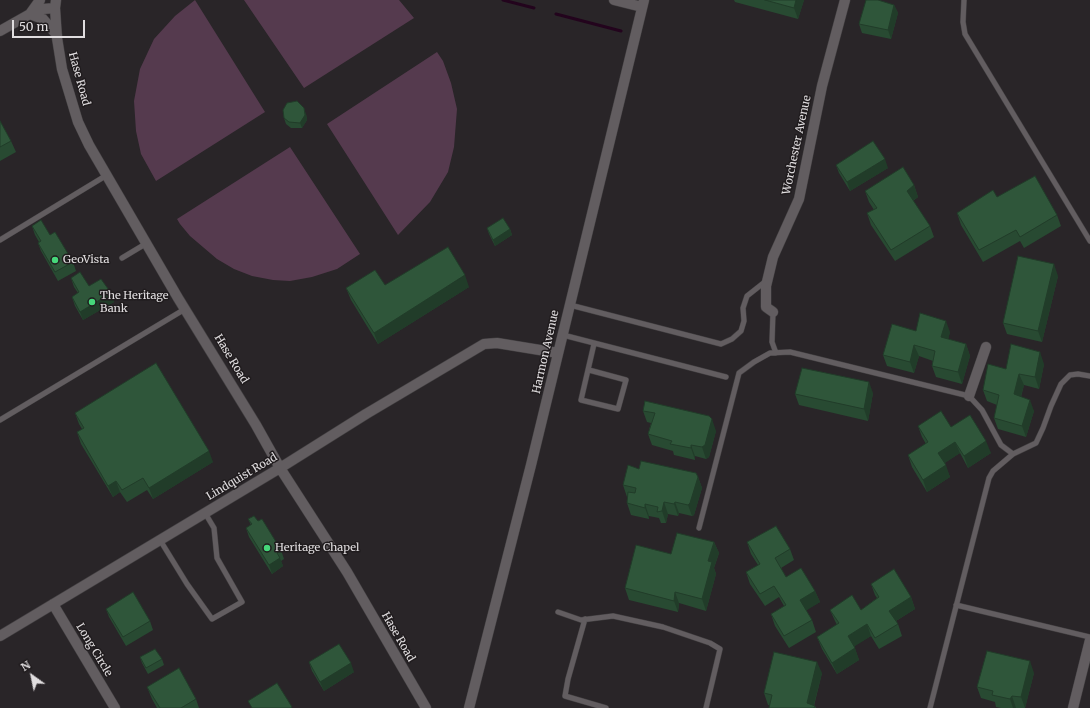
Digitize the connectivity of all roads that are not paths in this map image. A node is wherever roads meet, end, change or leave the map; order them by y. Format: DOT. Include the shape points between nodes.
graph roads {
  1 [pos="40,0"];
  2 [pos="614,0"];
  3 [pos="845,0"];
  4 [pos="964,0"];
  5 [pos="643,3"];
  6 [pos="55,4"];
  7 [pos="30,14"];
  8 [pos="0,31"];
  9 [pos="57,35"];
  10 [pos="107,175"];
  11 [pos="0,240"];
  12 [pos="1090,241"];
  13 [pos="146,243"];
  14 [pos="122,258"];
  15 [pos="767,280"];
  16 [pos="570,305"];
  17 [pos="185,309"];
  18 [pos="773,312"];
  19 [pos="563,335"];
  20 [pos="594,344"];
  21 [pos="986,346"];
  22 [pos="558,352"];
  23 [pos="776,353"];
  24 [pos="589,370"];
  25 [pos="1090,376"];
  26 [pos="726,377"];
  27 [pos="969,396"];
  28 [pos="0,420"];
  29 [pos="1013,454"];
  30 [pos="280,468"];
  31 [pos="205,513"];
  32 [pos="699,528"];
  33 [pos="160,540"];
  34 [pos="53,604"];
  35 [pos="956,605"];
  36 [pos="558,612"];
  37 [pos="585,619"];
  38 [pos="0,636"];
  39 [pos="1090,637"];
  40 [pos="1090,640"];
  41 [pos="115,708"];
  42 [pos="426,708"];
  43 [pos="469,708"];
  44 [pos="606,708"];
  45 [pos="706,708"];
  46 [pos="930,708"];
  47 [pos="1073,708"];
  1 -- 7 [label="street"];
  2 -- 5 [label="street"];
  3 -- 15 [label="street, Worchester Avenue" via="822,86 799,199 772,257"];
  4 -- 12 [label="lane" via="962,22 965,34"];
  5 -- 16 [label="street, Harmon Avenue"];
  6 -- 7 [label="street"];
  6 -- 9 [label="street, Hase Road"];
  7 -- 8 [label="street"];
  7 -- 9 [label="street" via="43,19"];
  9 -- 10 [label="street, Hase Road" via="62,69 74,110 89,145"];
  10 -- 11 [label="lane"];
  10 -- 13 [label="street, Hase Road"];
  13 -- 14 [label="lane"];
  13 -- 17 [label="street, Hase Road"];
  15 -- 16 [label="lane" via="747,296 741,331 722,344"];
  15 -- 18 [label="street, Worchester Avenue" via="766,307"];
  16 -- 19 [label="street, Harmon Avenue"];
  17 -- 28 [label="lane"];
  17 -- 30 [label="street, Hase Road"];
  18 -- 23 [label="lane" via="772,342"];
  19 -- 20 [label="lane"];
  19 -- 22 [label="street, Harmon Avenue"];
  20 -- 24 [label="lane"];
  20 -- 26 [label="lane"];
  21 -- 27 [label="street"];
  22 -- 30 [label="street, Lindquist Road" via="497,343 484,344"];
  22 -- 43 [label="street, Harmon Avenue" via="532,465"];
  23 -- 27 [label="lane" via="790,352"];
  23 -- 32 [label="lane" via="770,353 739,373"];
  24 -- 24 [label="lane" via="581,400 618,409 626,380"];
  25 -- 29 [label="lane" via="1070,375 1061,384 1036,443"];
  27 -- 29 [label="lane" via="982,410 1001,445"];
  29 -- 35 [label="lane" via="993,471 990,478"];
  30 -- 31 [label="street, Lindquist Road"];
  30 -- 42 [label="street, Hase Road" via="347,572"];
  31 -- 33 [label="street, Lindquist Road"];
  31 -- 33 [label="lane" via="214,528 217,558 242,602 212,619"];
  33 -- 34 [label="street, Lindquist Road"];
  34 -- 38 [label="street, Lindquist Road"];
  34 -- 41 [label="street, Long Circle"];
  35 -- 39 [label="lane"];
  35 -- 46 [label="lane"];
  36 -- 37 [label="lane"];
  37 -- 44 [label="lane" via="568,679 566,696"];
  37 -- 45 [label="lane" via="613,616 662,627 710,643 720,650"];
  40 -- 47 [label="street"];
}
